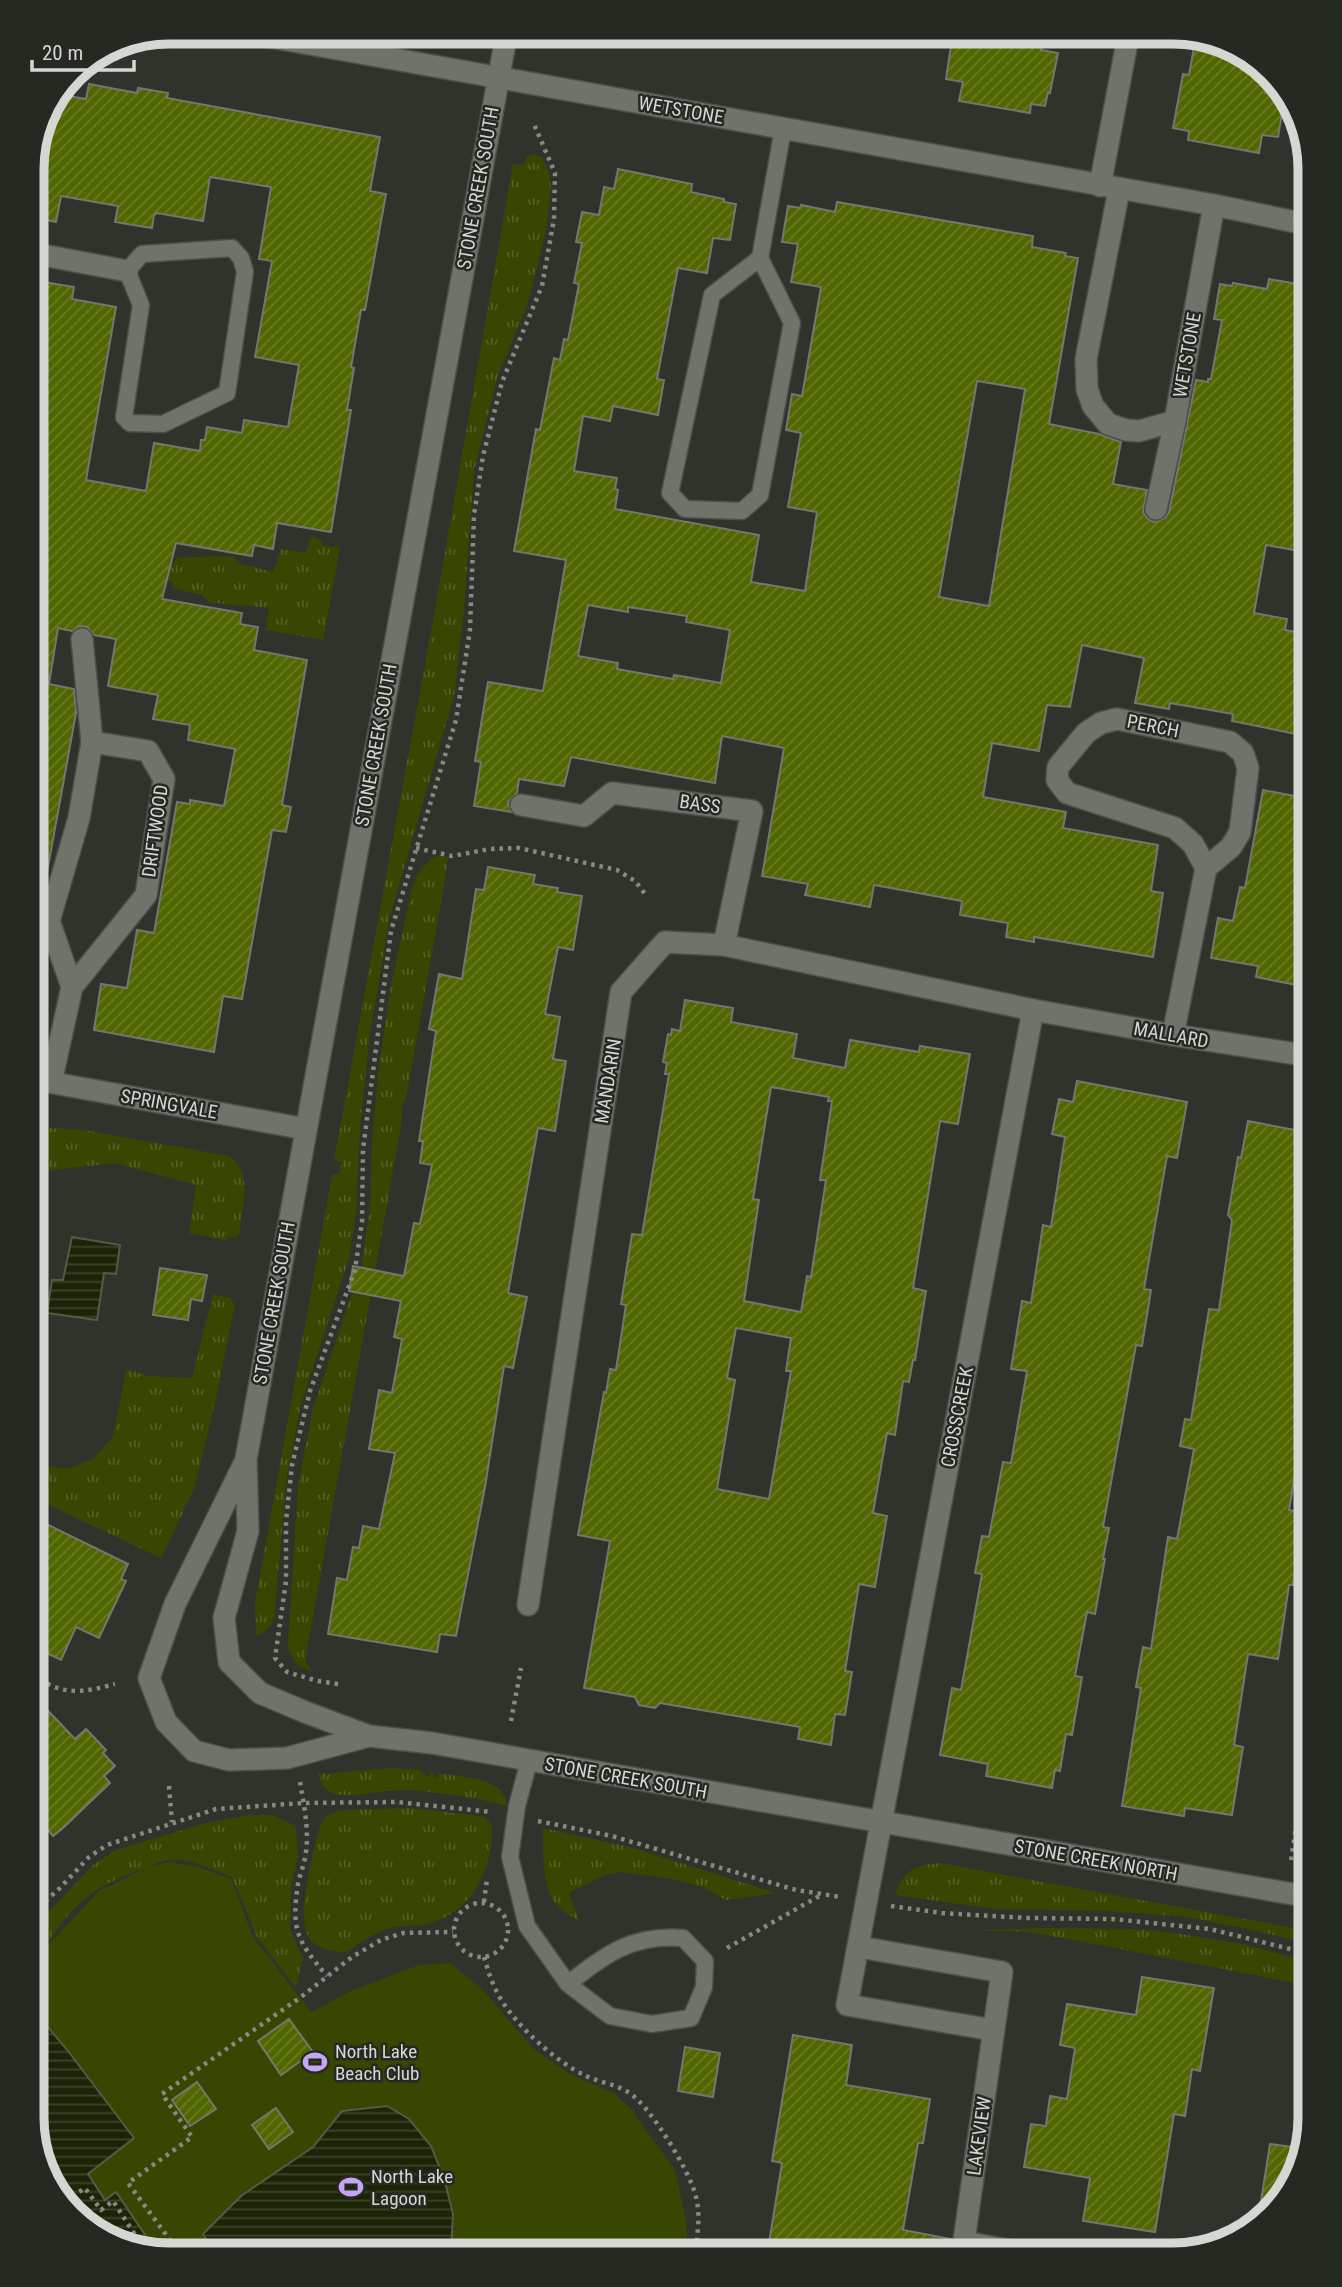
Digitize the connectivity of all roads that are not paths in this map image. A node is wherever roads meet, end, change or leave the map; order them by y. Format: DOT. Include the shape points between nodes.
graph roads {
  1 [pos="311,44"];
  2 [pos="505,44"];
  3 [pos="1128,44"];
  4 [pos="498,77"];
  5 [pos="783,129"];
  6 [pos="1110,188"];
  7 [pos="1214,205"];
  8 [pos="1298,222"];
  9 [pos="44,255"];
  10 [pos="760,257"];
  11 [pos="127,271"];
  12 [pos="1175,421"];
  13 [pos="1156,509"];
  14 [pos="82,639"];
  15 [pos="92,742"];
  16 [pos="521,805"];
  17 [pos="1206,868"];
  18 [pos="724,945"];
  19 [pos="72,987"];
  20 [pos="1033,1010"];
  21 [pos="1173,1035"];
  22 [pos="1298,1054"];
  23 [pos="44,1071"];
  24 [pos="44,1081"];
  25 [pos="306,1129"];
  26 [pos="246,1459"];
  27 [pos="528,1605"];
  28 [pos="369,1736"];
  29 [pos="528,1761"];
  30 [pos="882,1823"];
  31 [pos="1298,1895"];
  32 [pos="859,1947"];
  33 [pos="568,1984"];
  34 [pos="993,2030"];
  35 [pos="964,2243"];
  1 -- 4 [label="street, WETSTONE"];
  2 -- 4 [label="street, STONE CREEK SOUTH"];
  3 -- 6 [label="street"];
  4 -- 5 [label="street, WETSTONE"];
  4 -- 25 [label="street, STONE CREEK SOUTH"];
  5 -- 6 [label="street, WETSTONE"];
  5 -- 10 [label="lane"];
  6 -- 7 [label="street, WETSTONE"];
  6 -- 12 [label="street, WETSTONE" via="1086,359 1087,389 1093,406 1108,424 1139,431"];
  7 -- 8 [label="street, WETSTONE"];
  7 -- 12 [label="street, WETSTONE"];
  9 -- 11 [label="street"];
  10 -- 10 [label="lane" via="792,323 760,495 742,511 685,509 670,493 712,295"];
  11 -- 11 [label="lane" via="142,254 232,248 241,258 245,272 227,393 163,424 130,423 124,416 141,305"];
  12 -- 13 [label="street, WETSTONE"];
  14 -- 15 [label="street"];
  15 -- 19 [label="street" via="79,818 49,921"];
  15 -- 19 [label="street, DRIFTWOOD" via="148,751 164,779 146,895"];
  16 -- 18 [label="street, BASS" via="584,816 612,793 752,811"];
  17 -- 17 [label="street, PERCH" via="1193,844 1175,828 1066,793 1057,780 1058,767 1086,733 1117,719 1230,742 1243,752 1248,768 1240,832 1231,847"];
  17 -- 21 [label="street"];
  18 -- 20 [label="street, MANDARIN"];
  18 -- 27 [label="street, MANDARIN" via="665,942 621,992"];
  19 -- 23 [label="street, DRIFTWOOD"];
  20 -- 21 [label="street, MALLARD"];
  20 -- 30 [label="street, CROSSCREEK"];
  21 -- 22 [label="street, MALLARD"];
  24 -- 25 [label="street, SPRINGVALE"];
  25 -- 26 [label="street, STONE CREEK SOUTH"];
  26 -- 28 [label="street, STONE CREEK SOUTH" via="247,1531 224,1618 229,1661 260,1693"];
  26 -- 28 [label="street, STONE CREEK SOUTH" via="176,1604 149,1678 166,1722 194,1751 229,1760 287,1758"];
  28 -- 29 [label="street, STONE CREEK SOUTH"];
  29 -- 30 [label="street, STONE CREEK SOUTH"];
  29 -- 33 [label="lane" via="510,1857 527,1926"];
  30 -- 31 [label="street, STONE CREEK NORTH"];
  30 -- 32 [label="street"];
  32 -- 34 [label="street, LAKEVIEW" via="1002,1972"];
  32 -- 34 [label="street" via="848,2005"];
  33 -- 33 [label="lane" via="610,2017 652,2024 691,2018 704,1987 705,1961 683,1938 662,1937 617,1948"];
  34 -- 35 [label="street, LAKEVIEW"];
}
